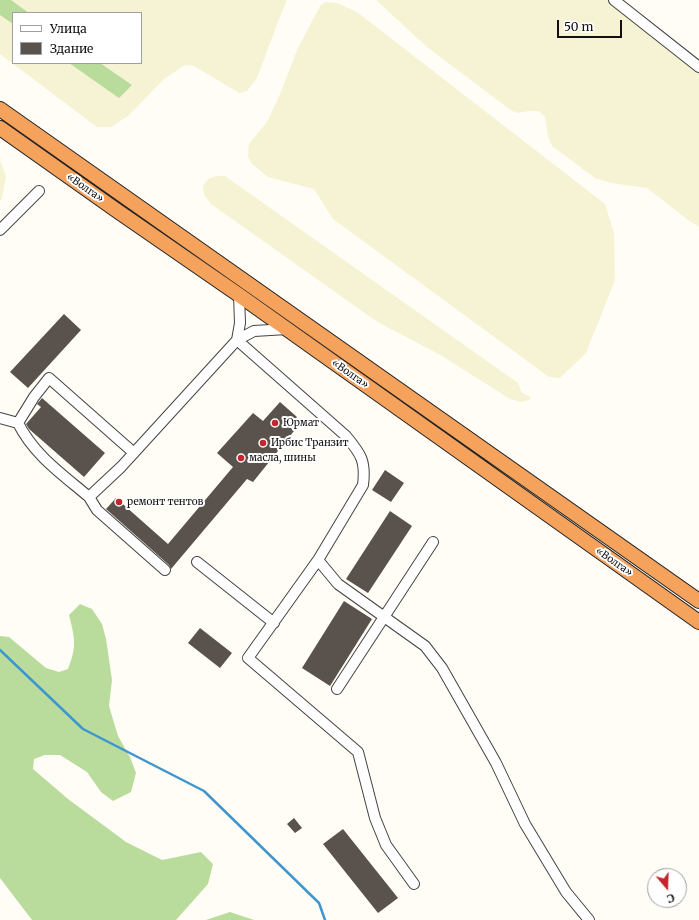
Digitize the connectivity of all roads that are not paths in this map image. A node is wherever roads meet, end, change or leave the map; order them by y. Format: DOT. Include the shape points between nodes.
graph roads {
  1 [pos="614,0"];
  2 [pos="698,63"];
  3 [pos="0,109"];
  4 [pos="0,128"];
  5 [pos="39,191"];
  6 [pos="0,230"];
  7 [pos="239,295"];
  8 [pos="286,330"];
  9 [pos="237,340"];
  10 [pos="0,418"];
  11 [pos="18,423"];
  12 [pos="134,453"];
  13 [pos="89,497"];
  14 [pos="433,542"];
  15 [pos="318,560"];
  16 [pos="197,562"];
  17 [pos="165,570"];
  18 [pos="699,601"];
  19 [pos="384,618"];
  20 [pos="274,622"];
  21 [pos="699,622"];
  22 [pos="338,689"];
  23 [pos="414,884"];
  24 [pos="588,920"];
  1 -- 2 [label="lane"];
  3 -- 18 [label="highway, «Волга»"];
  4 -- 7 [label="highway, «Волга»"];
  5 -- 6 [label="lane"];
  7 -- 8 [label="highway, «Волга»"];
  7 -- 9 [label="lane" via="240,323"];
  8 -- 9 [label="lane" via="254,330"];
  8 -- 21 [label="highway, «Волга»"];
  9 -- 12 [label="lane"];
  9 -- 15 [label="lane" via="346,436 363,462 363,486"];
  10 -- 11 [label="lane"];
  11 -- 12 [label="lane" via="49,378"];
  11 -- 13 [label="lane" via="38,454"];
  12 -- 13 [label="lane"];
  13 -- 17 [label="lane" via="96,510"];
  14 -- 19 [label="lane"];
  15 -- 19 [label="lane" via="338,584"];
  15 -- 20 [label="lane"];
  16 -- 20 [label="lane"];
  19 -- 22 [label="lane"];
  19 -- 24 [label="lane" via="425,646 442,668 496,763 525,824 566,892"];
  20 -- 23 [label="lane" via="248,658 358,752 375,818 386,845"];
}
